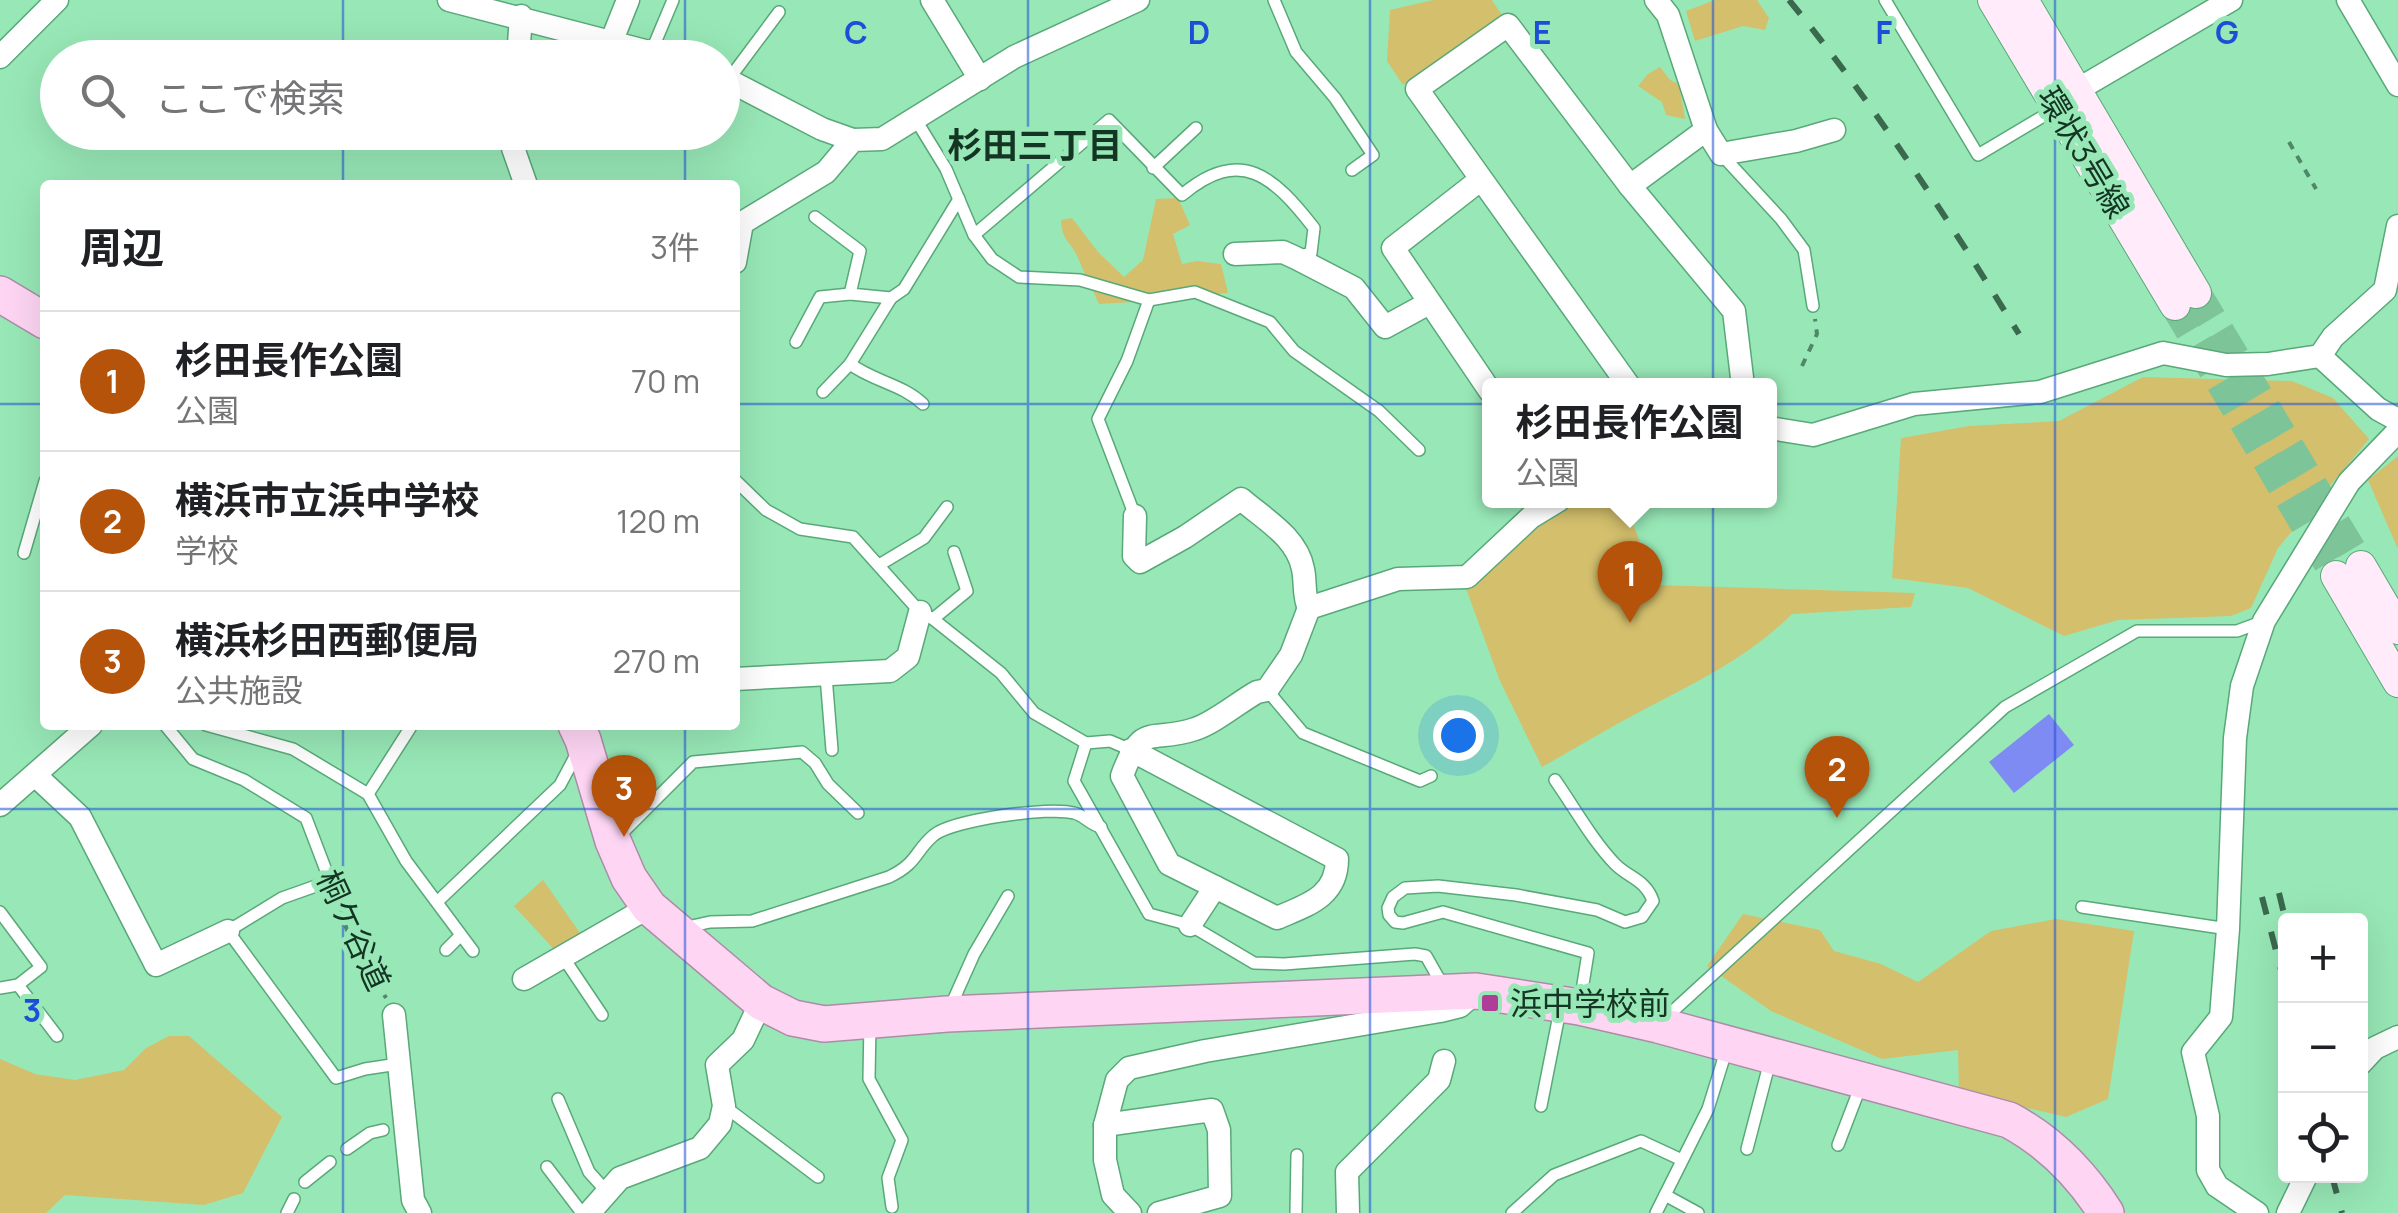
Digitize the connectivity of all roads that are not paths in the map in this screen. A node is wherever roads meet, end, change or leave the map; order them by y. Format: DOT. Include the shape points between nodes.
graph roads {
  1 [pos="57,0"];
  2 [pos="449,0"];
  3 [pos="628,0"];
  4 [pos="672,0"];
  5 [pos="932,0"];
  6 [pos="1138,0"];
  7 [pos="1274,0"];
  8 [pos="1656,0"];
  9 [pos="1886,0"];
  10 [pos="1993,0"];
  11 [pos="2023,0"];
  12 [pos="2231,0"];
  13 [pos="2348,0"];
  14 [pos="780,12"];
  15 [pos="521,16"];
  16 [pos="519,40"];
  17 [pos="612,40"];
  18 [pos="665,40"];
  19 [pos="0,57"];
  20 [pos="740,64"];
  21 [pos="980,78"];
  22 [pos="2398,85"];
  23 [pos="740,91"];
  24 [pos="2067,99"];
  25 [pos="916,120"];
  26 [pos="1196,128"];
  27 [pos="1706,130"];
  28 [pos="1834,130"];
  29 [pos="854,140"];
  30 [pos="513,150"];
  31 [pos="1721,154"];
  32 [pos="1153,168"];
  33 [pos="1352,170"];
  34 [pos="524,180"];
  35 [pos="1480,180"];
  36 [pos="1630,186"];
  37 [pos="959,199"];
  38 [pos="815,217"];
  39 [pos="2398,226"];
  40 [pos="740,234"];
  41 [pos="974,235"];
  42 [pos="1235,254"];
  43 [pos="1296,258"];
  44 [pos="850,294"];
  45 [pos="891,298"];
  46 [pos="2186,299"];
  47 [pos="1,300"];
  48 [pos="1149,300"];
  49 [pos="1429,302"];
  50 [pos="1813,306"];
  51 [pos="40,319"];
  52 [pos="796,342"];
  53 [pos="2320,356"];
  54 [pos="850,364"];
  55 [pos="1482,378"];
  56 [pos="1622,378"];
  57 [pos="1742,378"];
  58 [pos="823,392"];
  59 [pos="923,404"];
  60 [pos="2398,420"];
  61 [pos="1777,429"];
  62 [pos="2398,431"];
  63 [pos="1419,450"];
  64 [pos="740,485"];
  65 [pos="40,498"];
  66 [pos="946,506"];
  67 [pos="1547,508"];
  68 [pos="1135,516"];
  69 [pos="24,552"];
  70 [pos="954,552"];
  71 [pos="880,565"];
  72 [pos="1310,608"];
  73 [pos="926,616"];
  74 [pos="2264,621"];
  75 [pos="2398,629"];
  76 [pos="826,676"];
  77 [pos="740,679"];
  78 [pos="2398,682"];
  79 [pos="1267,690"];
  80 [pos="86,730"];
  81 [pos="169,730"];
  82 [pos="224,730"];
  83 [pos="409,730"];
  84 [pos="579,732"];
  85 [pos="1086,743"];
  86 [pos="832,750"];
  87 [pos="1131,750"];
  88 [pos="35,775"];
  89 [pos="1431,776"];
  90 [pos="1555,780"];
  91 [pos="368,794"];
  92 [pos="0,806"];
  93 [pos="858,814"];
  94 [pos="1101,827"];
  95 [pos="614,841"];
  96 [pos="1214,887"];
  97 [pos="1008,896"];
  98 [pos="437,902"];
  99 [pos="2082,907"];
  100 [pos="0,912"];
  101 [pos="662,918"];
  102 [pos="1190,925"];
  103 [pos="2228,929"];
  104 [pos="228,930"];
  105 [pos="460,936"];
  106 [pos="446,950"];
  107 [pos="473,951"];
  108 [pos="563,957"];
  109 [pos="524,980"];
  110 [pos="18,985"];
  111 [pos="0,988"];
  112 [pos="1460,991"];
  113 [pos="760,1002"];
  114 [pos="1570,1007"];
  115 [pos="947,1014"];
  116 [pos="394,1015"];
  117 [pos="602,1015"];
  118 [pos="870,1020"];
  119 [pos="1658,1025"];
  120 [pos="57,1036"];
  121 [pos="2398,1037"];
  122 [pos="1728,1044"];
  123 [pos="2368,1055"];
  124 [pos="1771,1056"];
  125 [pos="1444,1060"];
  126 [pos="398,1064"];
  127 [pos="1863,1081"];
  128 [pos="558,1098"];
  129 [pos="724,1106"];
  130 [pos="1541,1106"];
  131 [pos="1105,1125"];
  132 [pos="394,1127"];
  133 [pos="1838,1145"];
  134 [pos="347,1149"];
  135 [pos="1747,1149"];
  136 [pos="1297,1156"];
  137 [pos="1682,1160"];
  138 [pos="330,1162"];
  139 [pos="547,1168"];
  140 [pos="818,1177"];
  141 [pos="306,1182"];
  142 [pos="2303,1183"];
  143 [pos="607,1192"];
  144 [pos="1665,1195"];
  145 [pos="294,1199"];
  146 [pos="892,1207"];
  147 [pos="287,1213"];
  148 [pos="420,1213"];
  149 [pos="586,1213"];
  150 [pos="1130,1213"];
  151 [pos="1159,1213"];
  152 [pos="1296,1213"];
  153 [pos="1348,1213"];
  154 [pos="1512,1213"];
  155 [pos="1656,1213"];
  156 [pos="1698,1213"];
  157 [pos="2106,1213"];
  158 [pos="2256,1213"];
  159 [pos="2288,1213"];
  1 -- 19 [label="street"];
  2 -- 15 [label="street"];
  3 -- 17 [label="street"];
  4 -- 18 [label="lane"];
  5 -- 21 [label="street"];
  6 -- 21 [label="street"];
  7 -- 33 [label="lane" via="1296,52 1373,155"];
  8 -- 27 [label="street" via="1668,15"];
  9 -- 24 [label="lane" via="1978,155"];
  10 -- 24 [label="street, 環状3号線"];
  11 -- 24 [label="street, 環状3号線"];
  12 -- 24 [label="street"];
  13 -- 22 [label="street"];
  14 -- 20 [label="lane"];
  15 -- 16 [label="street"];
  15 -- 17 [label="street"];
  21 -- 25 [label="street"];
  23 -- 29 [label="street"];
  24 -- 46 [label="street, 環状3号線"];
  25 -- 29 [label="street" via="882,139"];
  25 -- 37 [label="lane"];
  26 -- 32 [label="lane"];
  27 -- 31 [label="street"];
  27 -- 36 [label="street"];
  28 -- 31 [label="street"];
  29 -- 40 [label="street" via="826,172 742,223"];
  30 -- 34 [label="street"];
  31 -- 50 [label="lane" via="1804,250"];
  32 -- 41 [label="lane" via="1110,120"];
  32 -- 43 [label="lane" via="1182,194 1205,176 1257,173 1288,194 1314,228 1311,253"];
  35 -- 36 [label="street" via="1417,88 1508,25"];
  35 -- 49 [label="street" via="1393,248"];
  35 -- 56 [label="street"];
  36 -- 57 [label="street" via="1734,311"];
  37 -- 41 [label="lane"];
  37 -- 45 [label="lane" via="904,289"];
  38 -- 44 [label="lane" via="860,251"];
  39 -- 53 [label="street" via="2385,290"];
  41 -- 48 [label="lane" via="1018,277 1080,280"];
  42 -- 43 [label="street" via="1284,252"];
  43 -- 49 [label="street" via="1354,288 1385,327"];
  44 -- 45 [label="lane"];
  44 -- 52 [label="lane" via="820,297"];
  45 -- 54 [label="lane"];
  47 -- 51 [label="main road"];
  48 -- 63 [label="lane" via="1195,292 1270,322 1294,351 1379,411"];
  48 -- 68 [label="lane" via="1098,419"];
  49 -- 55 [label="street"];
  53 -- 60 [label="street"];
  53 -- 61 [label="street" via="2226,365 2163,353 2040,392 1914,404 1814,435"];
  54 -- 58 [label="lane"];
  54 -- 59 [label="lane"];
  62 -- 74 [label="street" via="2349,482"];
  64 -- 71 [label="lane" via="766,510 800,528 853,537"];
  65 -- 69 [label="lane"];
  66 -- 71 [label="lane" via="924,538"];
  67 -- 72 [label="street" via="1467,577 1398,578"];
  68 -- 72 [label="street" via="1134,556 1140,562 1241,498 1294,544"];
  70 -- 73 [label="lane" via="967,591"];
  71 -- 73 [label="lane"];
  72 -- 79 [label="street" via="1291,655"];
  73 -- 76 [label="street" via="908,657 890,671"];
  73 -- 85 [label="lane" via="1001,673 1034,713"];
  74 -- 103 [label="street" via="2242,686 2235,738"];
  74 -- 119 [label="lane" via="2237,631 2137,631 2005,707"];
  75 -- 78 [label="street" via="2349,571"];
  76 -- 77 [label="street"];
  76 -- 86 [label="lane"];
  79 -- 87 [label="street" via="1196,729 1147,736"];
  79 -- 89 [label="lane" via="1302,733 1420,781"];
  80 -- 88 [label="street"];
  81 -- 104 [label="lane, 桐ケ谷道" via="193,758 306,818 330,881 282,898"];
  82 -- 91 [label="lane" via="293,749"];
  83 -- 91 [label="lane"];
  84 -- 95 [label="main road"];
  84 -- 98 [label="lane" via="560,785"];
  85 -- 87 [label="lane" via="1110,741"];
  85 -- 94 [label="lane" via="1074,781"];
  87 -- 96 [label="street" via="1122,776 1169,864"];
  87 -- 96 [label="street" via="1337,859 1322,898 1278,918"];
  88 -- 92 [label="street"];
  88 -- 104 [label="street" via="80,817 156,965"];
  90 -- 114 [label="lane" via="1617,866 1650,891 1653,902 1642,917 1625,922 1581,907 1438,886 1405,888 1388,908 1403,924 1443,912 1588,953"];
  91 -- 98 [label="lane"];
  93 -- 95 [label="lane" via="802,752 694,762"];
  94 -- 101 [label="lane" via="1074,812 972,821 932,837 908,868 889,878 752,921"];
  94 -- 102 [label="lane" via="1149,914"];
  95 -- 101 [label="main road" via="630,878"];
  96 -- 102 [label="street"];
  97 -- 115 [label="lane"];
  98 -- 105 [label="lane"];
  99 -- 103 [label="lane"];
  100 -- 110 [label="lane" via="41,967"];
  101 -- 108 [label="street"];
  101 -- 113 [label="main road"];
  102 -- 112 [label="lane" via="1254,962 1426,956"];
  103 -- 158 [label="street" via="2221,1016 2193,1052 2208,1116 2208,1170 2216,1186"];
  104 -- 126 [label="lane" via="336,1078"];
  105 -- 106 [label="lane"];
  105 -- 107 [label="lane"];
  108 -- 109 [label="street"];
  108 -- 117 [label="lane"];
  110 -- 111 [label="lane"];
  110 -- 120 [label="lane"];
  112 -- 114 [label="main road"];
  112 -- 115 [label="main road"];
  112 -- 131 [label="street" via="1460,1006 1440,1011 1128,1068"];
  113 -- 118 [label="main road" via="824,1024"];
  113 -- 129 [label="street" via="744,1040 717,1065"];
  114 -- 119 [label="main road"];
  114 -- 130 [label="lane"];
  115 -- 118 [label="main road"];
  116 -- 126 [label="street, 桐ケ谷道"];
  118 -- 146 [label="lane" via="870,1080 902,1140 888,1178"];
  119 -- 122 [label="main road"];
  121 -- 123 [label="street"];
  122 -- 124 [label="main road"];
  122 -- 137 [label="lane" via="1708,1109"];
  124 -- 127 [label="main road"];
  124 -- 135 [label="lane"];
  125 -- 153 [label="street" via="1439,1080 1348,1172"];
  126 -- 132 [label="street, 桐ケ谷道"];
  127 -- 133 [label="lane"];
  127 -- 157 [label="main road" via="2010,1120 2075,1172"];
  128 -- 143 [label="lane" via="588,1172"];
  129 -- 140 [label="lane"];
  129 -- 143 [label="street" via="720,1124 700,1148 620,1178"];
  131 -- 150 [label="street" via="1113,1195"];
  131 -- 151 [label="street" via="1212,1110 1220,1130 1220,1196"];
  132 -- 134 [label="lane"];
  132 -- 148 [label="street, 桐ケ谷道"];
  136 -- 152 [label="lane"];
  137 -- 144 [label="lane"];
  137 -- 154 [label="lane" via="1641,1141 1554,1175"];
  138 -- 141 [label="lane"];
  139 -- 149 [label="lane"];
  142 -- 159 [label="street"];
  143 -- 149 [label="street"];
  144 -- 155 [label="lane"];
  144 -- 156 [label="lane"];
  145 -- 147 [label="lane"];
}
